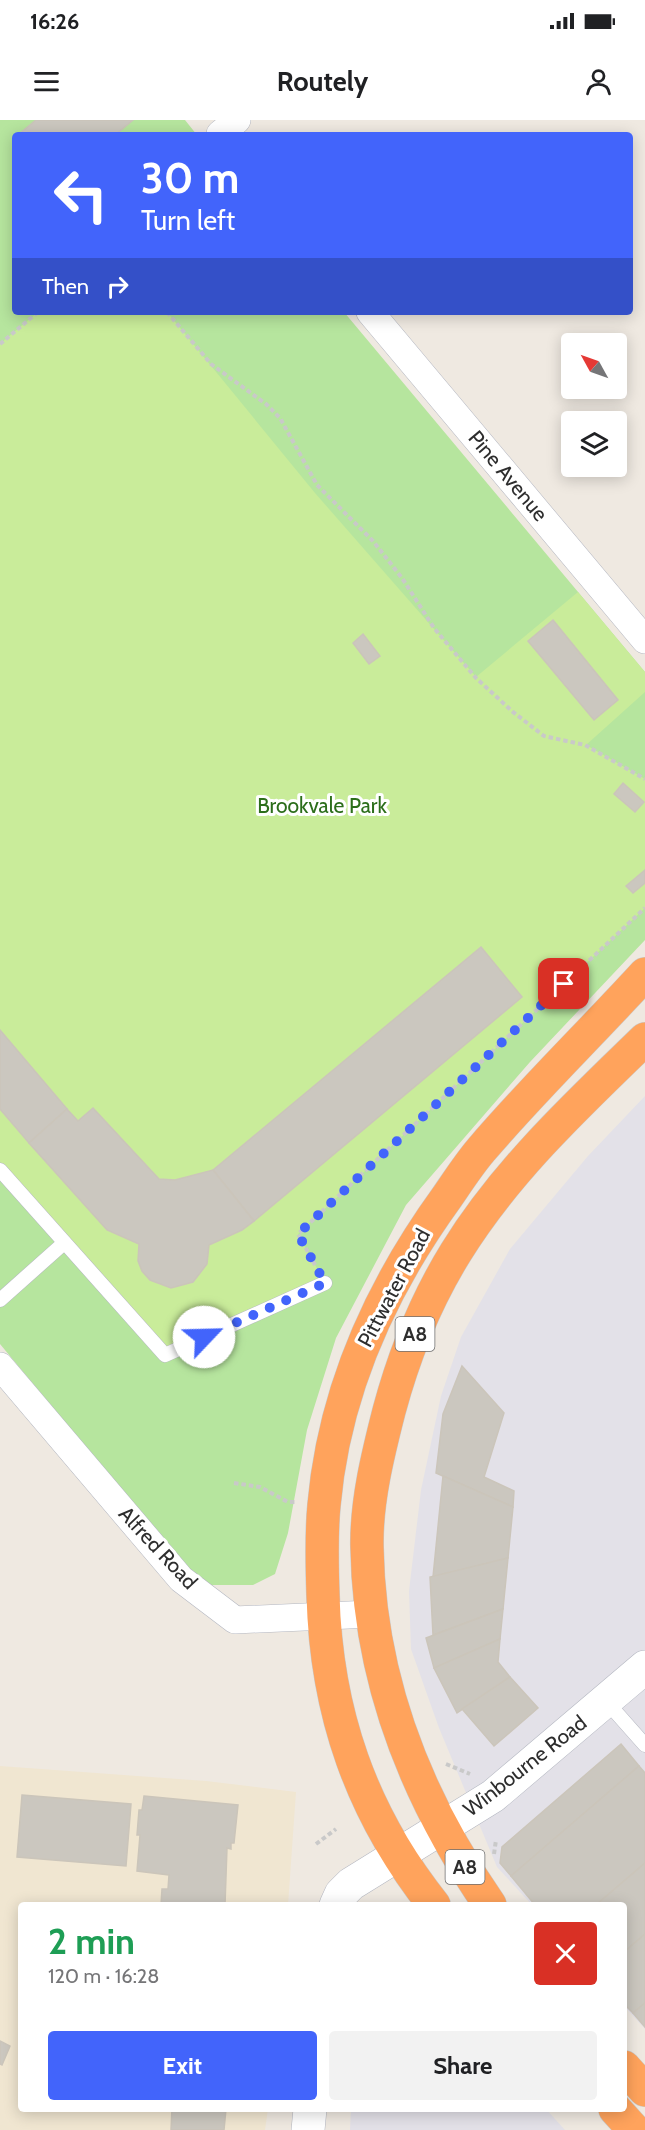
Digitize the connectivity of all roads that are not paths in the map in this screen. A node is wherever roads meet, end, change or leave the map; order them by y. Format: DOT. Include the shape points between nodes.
graph roads {
  1 [pos="373,315"];
  2 [pos="645,640"];
  3 [pos="645,974"];
  4 [pos="645,1039"];
  5 [pos="0,1170"];
  6 [pos="64,1243"];
  7 [pos="325,1283"];
  8 [pos="0,1300"];
  9 [pos="0,1366"];
  10 [pos="371,1614"];
  11 [pos="324,1617"];
  12 [pos="643,1672"];
  13 [pos="606,1701"];
  14 [pos="644,1743"];
  15 [pos="442,1828"];
  16 [pos="398,1855"];
  17 [pos="337,1902"];
  18 [pos="432,1902"];
  19 [pos="488,1902"];
  20 [pos="627,2070"];
  21 [pos="645,2090"];
  22 [pos="309,2112"];
  23 [pos="618,2112"];
  24 [pos="308,2130"];
  25 [pos="634,2130"];
  1 -- 2 [label="street, Pine Avenue"];
  3 -- 11 [label="highway, Pittwater Road / A8" via="480,1151 424,1228 390,1288 354,1370 334,1437 324,1504"];
  4 -- 10 [label="highway, Pittwater Road / A8" via="580,1101 487,1207 455,1253 424,1314 400,1372 372,1496 367,1545"];
  5 -- 6 [label="lane"];
  6 -- 7 [label="lane" via="165,1355"];
  6 -- 8 [label="lane"];
  9 -- 11 [label="street, Alfred Road" via="181,1579 235,1620"];
  10 -- 11 [label="street, Alfred Road"];
  10 -- 15 [label="highway, Pittwater Road / A8" via="404,1749"];
  11 -- 16 [label="highway, Pittwater Road / A8" via="325,1646 340,1723 371,1808"];
  12 -- 13 [label="main road, Winbourne Road"];
  13 -- 14 [label="lane"];
  13 -- 15 [label="main road, Winbourne Road" via="493,1796"];
  15 -- 16 [label="main road, Winbourne Road"];
  15 -- 19 [label="highway, Pittwater Road / A8"];
  16 -- 17 [label="main road, Winbourne Road" via="351,1884"];
  16 -- 18 [label="highway, Pittwater Road / A8"];
  20 -- 21 [label="highway"];
  22 -- 24 [label="main road"];
  23 -- 25 [label="highway"];
}
